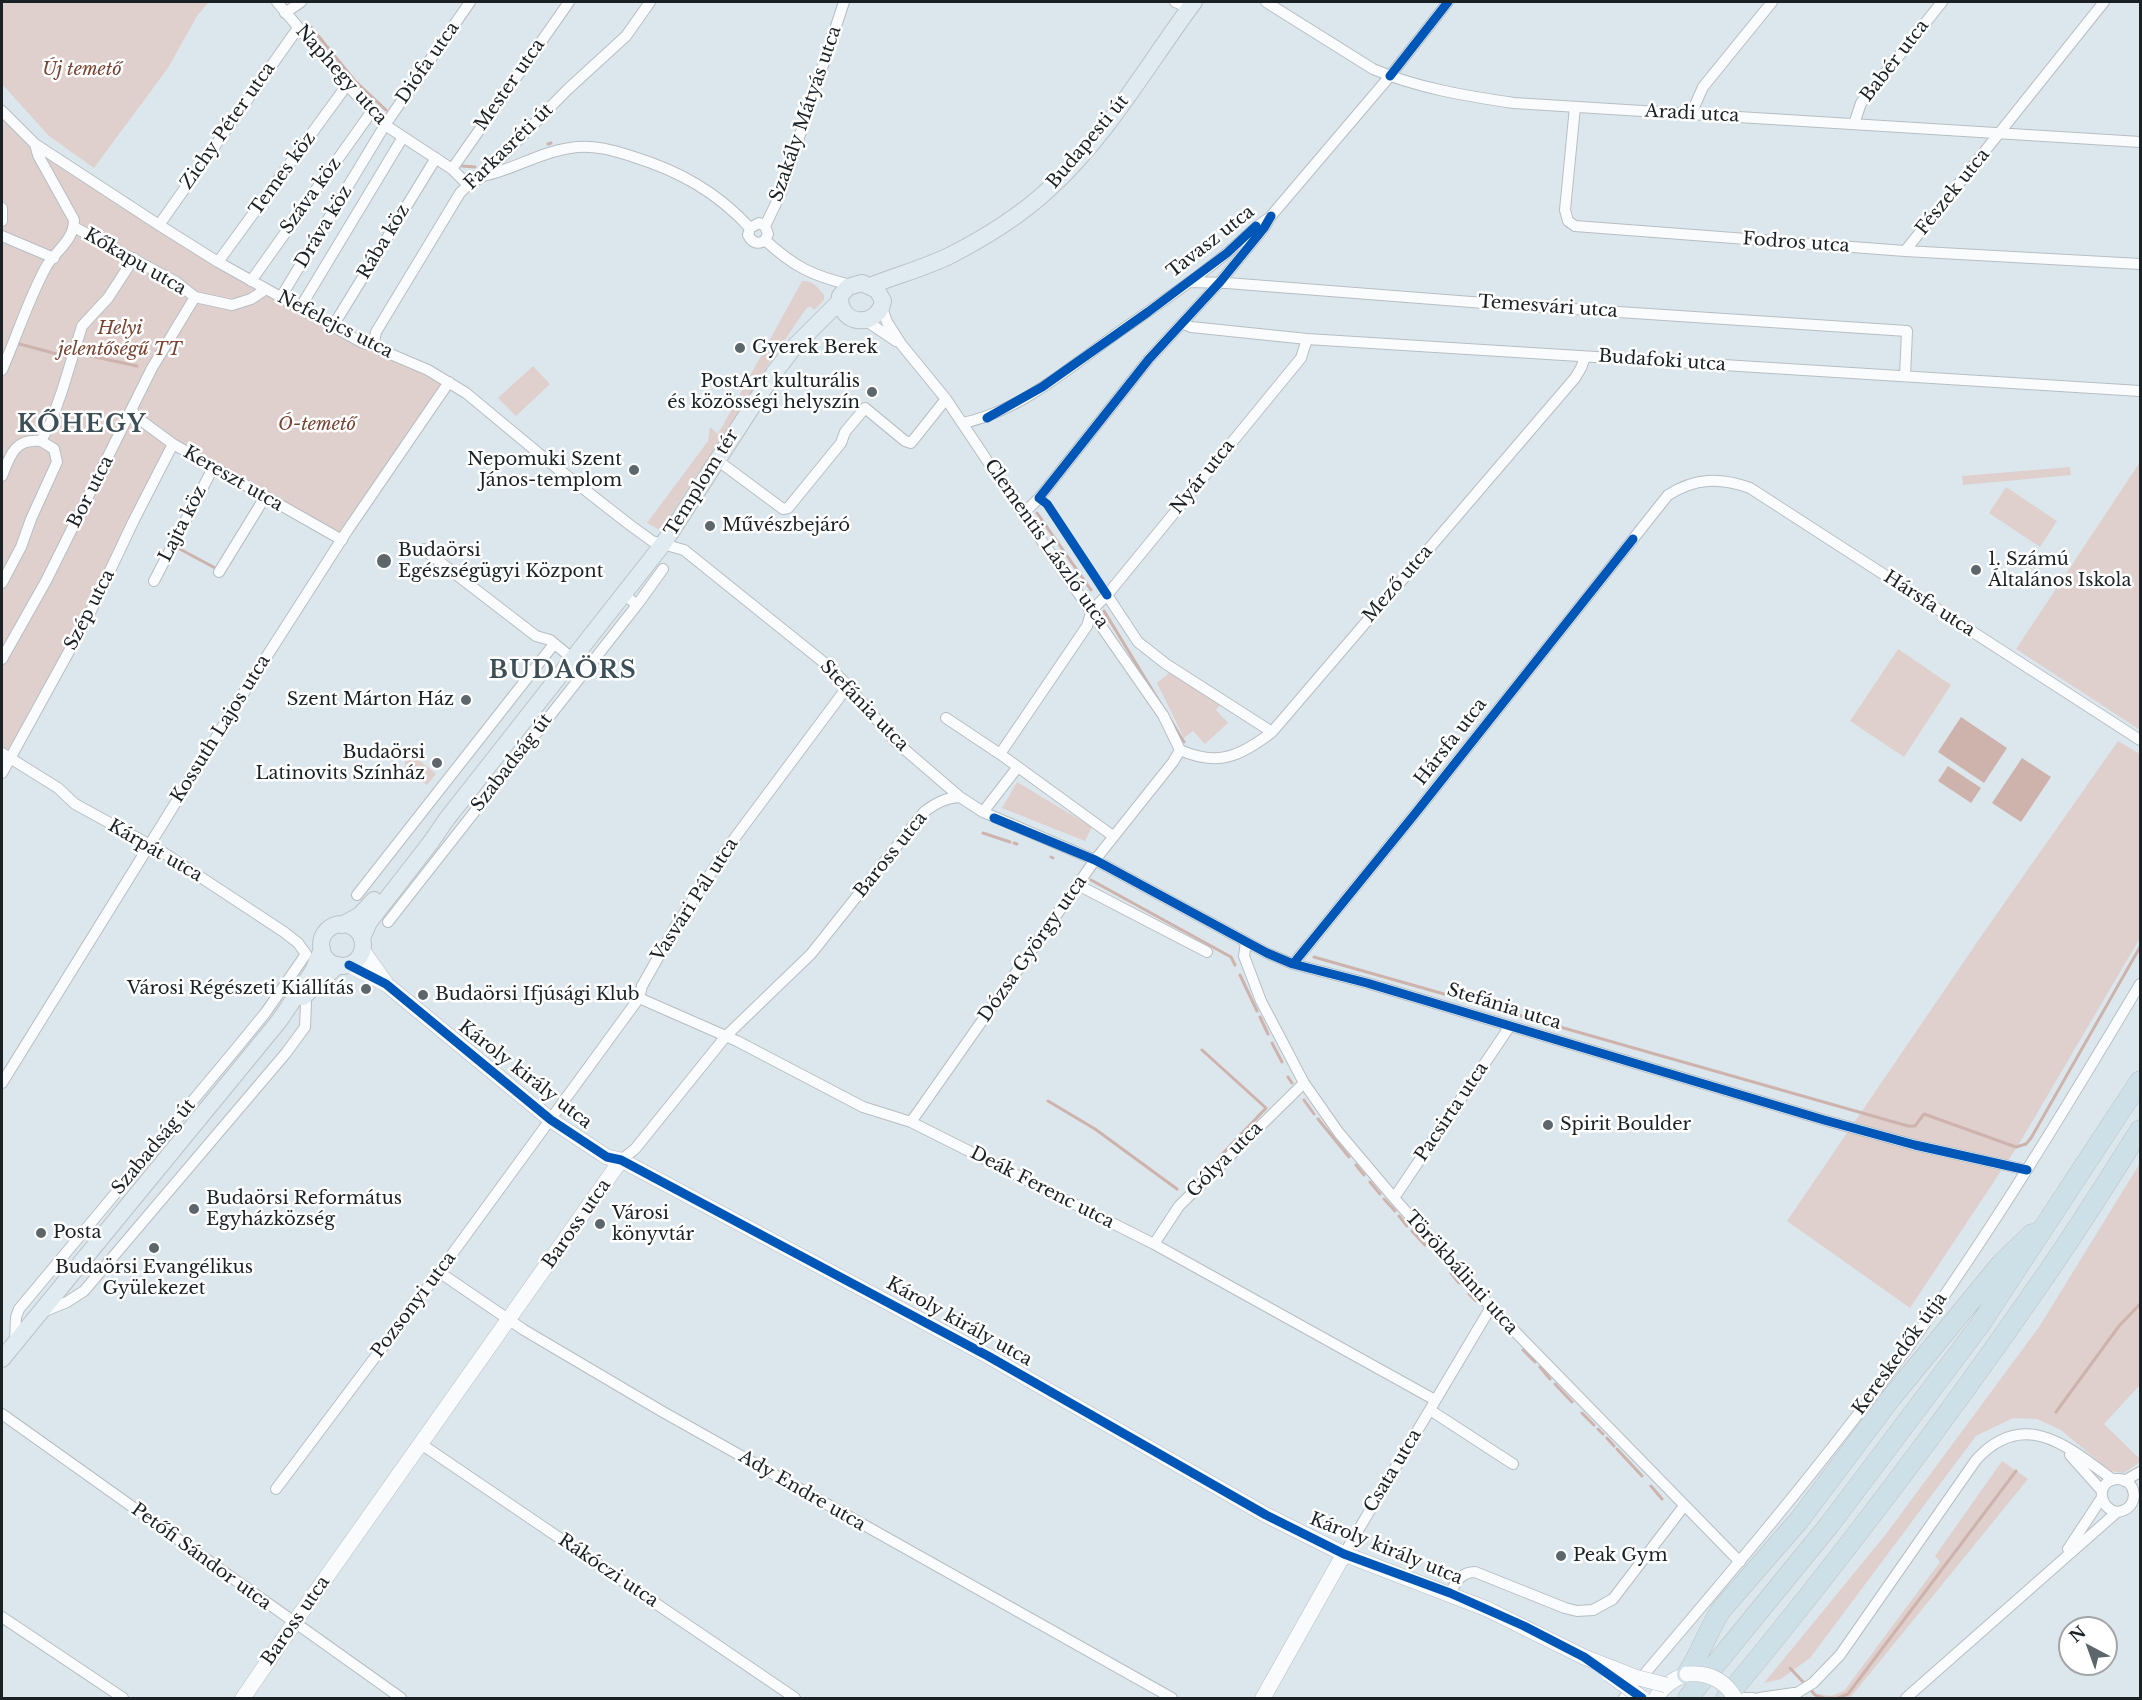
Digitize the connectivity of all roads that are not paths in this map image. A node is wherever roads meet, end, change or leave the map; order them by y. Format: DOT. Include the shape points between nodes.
graph roads {
  1 [pos="277,2"];
  2 [pos="301,2"];
  3 [pos="470,2"];
  4 [pos="569,2"];
  5 [pos="650,2"];
  6 [pos="844,2"];
  7 [pos="1266,2"];
  8 [pos="1448,2"];
  9 [pos="1772,2"];
  10 [pos="1942,2"];
  11 [pos="2104,2"];
  12 [pos="1186,4"];
  13 [pos="285,13"];
  14 [pos="298,28"];
  15 [pos="1390,76"];
  16 [pos="347,86"];
  17 [pos="1575,107"];
  18 [pos="2,111"];
  19 [pos="372,111"];
  20 [pos="1691,114"];
  21 [pos="1854,124"];
  22 [pos="385,125"];
  23 [pos="2000,133"];
  24 [pos="403,137"];
  25 [pos="2140,142"];
  26 [pos="35,144"];
  27 [pos="436,158"];
  28 [pos="452,169"];
  29 [pos="483,176"];
  30 [pos="468,185"];
  31 [pos="2,208"];
  32 [pos="1271,216"];
  33 [pos="2,221"];
  34 [pos="159,225"];
  35 [pos="765,226"];
  36 [pos="74,227"];
  37 [pos="750,228"];
  38 [pos="2,237"];
  39 [pos="765,240"];
  40 [pos="1905,251"];
  41 [pos="54,258"];
  42 [pos="134,258"];
  43 [pos="218,262"];
  44 [pos="2140,264"];
  45 [pos="921,269"];
  46 [pos="820,278"];
  47 [pos="251,281"];
  48 [pos="1189,282"];
  49 [pos="1220,282"];
  50 [pos="870,286"];
  51 [pos="266,289"];
  52 [pos="844,294"];
  53 [pos="195,297"];
  54 [pos="281,297"];
  55 [pos="882,304"];
  56 [pos="300,308"];
  57 [pos="848,317"];
  58 [pos="865,320"];
  59 [pos="1184,324"];
  60 [pos="333,326"];
  61 [pos="806,336"];
  62 [pos="1307,339"];
  63 [pos="374,342"];
  64 [pos="901,345"];
  65 [pos="1585,357"];
  66 [pos="2,370"];
  67 [pos="1905,376"];
  68 [pos="449,381"];
  69 [pos="2140,391"];
  70 [pos="946,399"];
  71 [pos="132,409"];
  72 [pos="963,423"];
  73 [pos="41,441"];
  74 [pos="173,444"];
  75 [pos="717,460"];
  76 [pos="213,468"];
  77 [pos="2,476"];
  78 [pos="265,497"];
  79 [pos="1023,514"];
  80 [pos="342,540"];
  81 [pos="663,544"];
  82 [pos="423,549"];
  83 [pos="663,569"];
  84 [pos="219,572"];
  85 [pos="154,581"];
  86 [pos="2,583"];
  87 [pos="1107,595"];
  88 [pos="631,600"];
  89 [pos="1092,610"];
  90 [pos="554,644"];
  91 [pos="2,659"];
  92 [pos="573,659"];
  93 [pos="848,686"];
  94 [pos="946,718"];
  95 [pos="1272,732"];
  96 [pos="2140,740"];
  97 [pos="1179,750"];
  98 [pos="1000,754"];
  99 [pos="6,756"];
  100 [pos="1017,768"];
  101 [pos="2,773"];
  102 [pos="960,797"];
  103 [pos="983,812"];
  104 [pos="446,820"];
  105 [pos="1113,836"];
  106 [pos="148,846"];
  107 [pos="1095,860"];
  108 [pos="1078,885"];
  109 [pos="357,895"];
  110 [pos="388,922"];
  111 [pos="342,925"];
  112 [pos="1246,942"];
  113 [pos="362,944"];
  114 [pos="314,952"];
  115 [pos="1207,952"];
  116 [pos="1293,964"];
  117 [pos="344,965"];
  118 [pos="386,984"];
  119 [pos="2140,984"];
  120 [pos="639,998"];
  121 [pos="302,999"];
  122 [pos="279,1021"];
  123 [pos="1510,1026"];
  124 [pos="726,1036"];
  125 [pos="2140,1081"];
  126 [pos="2,1083"];
  127 [pos="1304,1083"];
  128 [pos="551,1120"];
  129 [pos="911,1122"];
  130 [pos="2140,1130"];
  131 [pos="621,1160"];
  132 [pos="2027,1170"];
  133 [pos="1394,1198"];
  134 [pos="2057,1210"];
  135 [pos="1154,1244"];
  136 [pos="439,1272"];
  137 [pos="1491,1307"];
  138 [pos="35,1317"];
  139 [pos="509,1319"];
  140 [pos="15,1343"];
  141 [pos="2,1359"];
  142 [pos="1432,1405"];
  143 [pos="2,1414"];
  144 [pos="2059,1442"];
  145 [pos="421,1444"];
  146 [pos="1513,1464"];
  147 [pos="2140,1472"];
  148 [pos="2119,1480"];
  149 [pos="276,1490"];
  150 [pos="2137,1491"];
  151 [pos="2102,1495"];
  152 [pos="1684,1506"];
  153 [pos="2117,1512"];
  154 [pos="1344,1554"];
  155 [pos="1740,1562"];
  156 [pos="2059,1562"];
  157 [pos="1450,1593"];
  158 [pos="2,1617"];
  159 [pos="293,1623"];
  160 [pos="1584,1657"];
  161 [pos="1687,1674"];
  162 [pos="1666,1685"];
  163 [pos="1801,1691"];
  164 [pos="123,1698"];
  165 [pos="243,1698"];
  166 [pos="401,1698"];
  167 [pos="795,1698"];
  168 [pos="1172,1698"];
  169 [pos="1263,1698"];
  170 [pos="1624,1698"];
  171 [pos="1642,1698"];
  172 [pos="1656,1698"];
  173 [pos="1688,1698"];
  174 [pos="1732,1698"];
  175 [pos="1752,1698"];
  176 [pos="1759,1698"];
  177 [pos="1789,1698"];
  178 [pos="1906,1698"];
  1 -- 13 [label="street, Naphegy utca"];
  2 -- 13 [label="street"];
  3 -- 22 [label="street, Diófa utca"];
  4 -- 28 [label="street, Mester utca"];
  5 -- 29 [label="street, Farkasréti út" via="626,36"];
  6 -- 35 [label="street, Szakály Mátyás utca" via="780,195"];
  7 -- 15 [label="street, Aradi utca"];
  8 -- 15 [label="street, Tavasz utca"];
  9 -- 20 [label="street" via="1704,87"];
  10 -- 21 [label="street, Babér utca" via="1861,103"];
  11 -- 23 [label="street, Fészek utca"];
  12 -- 45 [label="main road, Budapesti út" via="1101,132 1049,190 994,231"];
  13 -- 14 [label="street, Naphegy utca"];
  14 -- 16 [label="street, Naphegy utca"];
  14 -- 34 [label="street, Zichy Péter utca"];
  15 -- 17 [label="street, Aradi utca" via="1467,97"];
  15 -- 32 [label="street, Tavasz utca"];
  16 -- 19 [label="street, Naphegy utca"];
  16 -- 43 [label="street, Temes köz"];
  17 -- 20 [label="street, Aradi utca"];
  17 -- 40 [label="street, Fodros utca" via="1565,210 1568,221 1575,226"];
  18 -- 26 [label="street, Nefelejcs utca"];
  19 -- 22 [label="street, Naphegy utca"];
  19 -- 47 [label="street, Száva köz"];
  20 -- 21 [label="street, Aradi utca"];
  21 -- 23 [label="street, Aradi utca"];
  22 -- 24 [label="street, Naphegy utca"];
  22 -- 54 [label="street, Dráva köz"];
  23 -- 25 [label="street, Aradi utca"];
  23 -- 40 [label="street, Fészek utca"];
  24 -- 27 [label="street, Naphegy utca"];
  24 -- 56 [label="street"];
  26 -- 34 [label="street, Nefelejcs utca"];
  26 -- 36 [label="street, Kőkapu utca"];
  27 -- 28 [label="street, Naphegy utca"];
  27 -- 60 [label="street, Rába köz"];
  28 -- 30 [label="street, Naphegy utca"];
  29 -- 30 [label="street, Farkasréti út"];
  29 -- 37 [label="street" via="571,147 613,150 690,179"];
  30 -- 63 [label="street, Farkasréti út" via="399,293"];
  31 -- 33 [label="street"];
  32 -- 48 [label="street, Tavasz utca"];
  32 -- 49 [label="street, Tavasz utca"];
  34 -- 43 [label="street, Nefelejcs utca"];
  35 -- 37 [label="street" via="759,223"];
  35 -- 39 [label="street"];
  36 -- 41 [label="street, Kőkapu utca"];
  36 -- 42 [label="street, Kőkapu utca"];
  37 -- 39 [label="street" via="748,235 753,242"];
  38 -- 41 [label="street"];
  39 -- 46 [label="street" via="784,257"];
  40 -- 44 [label="street, Fodros utca"];
  41 -- 66 [label="street, Kőkapu utca" via="47,265"];
  42 -- 53 [label="street, Kőkapu utca"];
  42 -- 73 [label="street" via="108,298 82,326 51,422"];
  43 -- 47 [label="street, Nefelejcs utca"];
  45 -- 50 [label="main road, Budapesti út"];
  45 -- 55 [label="main road, Budapesti út"];
  46 -- 52 [label="street"];
  46 -- 52 [label="street"];
  47 -- 51 [label="street, Nefelejcs utca"];
  48 -- 49 [label="street, Temesvári utca"];
  48 -- 72 [label="street, Tavasz utca" via="1042,387 987,418"];
  49 -- 59 [label="street, Tavasz utca"];
  49 -- 67 [label="street, Temesvári utca" via="1907,331"];
  50 -- 52 [label="main road" via="862,284"];
  50 -- 55 [label="main road" via="877,290"];
  51 -- 53 [label="street" via="232,305"];
  51 -- 54 [label="street, Nefelejcs utca"];
  52 -- 57 [label="main road" via="841,308"];
  52 -- 61 [label="main road, Templom tér"];
  53 -- 71 [label="street, Bor utca"];
  54 -- 56 [label="street, Nefelejcs utca"];
  55 -- 58 [label="main road" via="877,313"];
  55 -- 64 [label="street, Clementis László utca" via="887,322"];
  56 -- 60 [label="street, Nefelejcs utca"];
  57 -- 58 [label="main road"];
  57 -- 61 [label="main road, Templom tér"];
  58 -- 64 [label="street, Clementis László utca"];
  59 -- 62 [label="street, Budafoki utca"];
  59 -- 79 [label="street, Tavasz utca" via="1149,359 1040,498"];
  60 -- 63 [label="street, Nefelejcs utca" via="366,344"];
  61 -- 75 [label="main road, Templom tér" via="774,373"];
  62 -- 65 [label="street, Budafoki utca"];
  62 -- 87 [label="street, Nyár utca" via="1301,358"];
  63 -- 68 [label="street, Nefelejcs utca" via="381,350"];
  64 -- 70 [label="street, Clementis László utca"];
  65 -- 67 [label="street, Budafoki utca"];
  65 -- 95 [label="street, Mező utca" via="1575,378"];
  67 -- 69 [label="street, Budafoki utca"];
  68 -- 80 [label="street, Kossuth Lajos utca"];
  68 -- 81 [label="street, Nefelejcs utca" via="630,525"];
  70 -- 72 [label="street, Clementis László utca"];
  70 -- 75 [label="street" via="913,442 905,441 865,408 788,508 783,509"];
  71 -- 74 [label="street, Kereszt utca" via="135,416"];
  71 -- 91 [label="street, Bor utca" via="46,581"];
  72 -- 79 [label="street, Clementis László utca"];
  73 -- 77 [label="street" via="20,442"];
  73 -- 86 [label="street" via="54,449 57,462"];
  74 -- 76 [label="street, Kereszt utca"];
  74 -- 99 [label="street, Szép utca" via="88,615"];
  75 -- 81 [label="main road, Templom tér"];
  76 -- 78 [label="street, Kereszt utca"];
  76 -- 85 [label="street, Lajta köz"];
  78 -- 80 [label="street, Kereszt utca"];
  78 -- 84 [label="street"];
  79 -- 89 [label="street, Clementis László utca"];
  80 -- 106 [label="street, Kossuth Lajos utca"];
  81 -- 88 [label="main road, Szabadság út"];
  81 -- 93 [label="street, Stefánia utca" via="684,550"];
  82 -- 90 [label="street" via="536,636"];
  83 -- 88 [label="street, Szabadság út"];
  87 -- 89 [label="street, Nyár utca"];
  87 -- 95 [label="street, Clementis László utca" via="1138,642"];
  88 -- 92 [label="main road, Szabadság út"];
  88 -- 110 [label="street, Szabadság út"];
  89 -- 97 [label="street, Clementis László utca" via="1163,715"];
  89 -- 98 [label="street" via="1087,626"];
  90 -- 92 [label="street"];
  90 -- 109 [label="street"];
  92 -- 104 [label="main road, Szabadság út"];
  93 -- 102 [label="street, Stefánia utca" via="896,742"];
  93 -- 120 [label="street, Vasvári Pál utca" via="676,924"];
  94 -- 98 [label="street"];
  95 -- 97 [label="street, Mező utca" via="1239,754 1225,758"];
  96 -- 116 [label="street, Hársfa utca" via="1750,488 1734,482 1701,480 1668,495"];
  97 -- 105 [label="street, Dózsa György utca"];
  98 -- 100 [label="street"];
  99 -- 101 [label="street, Szép utca"];
  99 -- 106 [label="street, Kárpát utca" via="58,788 75,804"];
  100 -- 103 [label="street"];
  100 -- 105 [label="street"];
  102 -- 103 [label="street, Stefánia utca"];
  102 -- 124 [label="street, Baross utca" via="937,802 924,812 811,954"];
  103 -- 107 [label="street, Stefánia utca"];
  104 -- 111 [label="main road, Szabadság út" via="426,837 360,915"];
  104 -- 113 [label="main road, Szabadság út" via="369,922"];
  105 -- 107 [label="street, Dózsa György utca"];
  106 -- 114 [label="street, Kárpát utca" via="162,851"];
  106 -- 126 [label="street, Kossuth Lajos utca"];
  107 -- 108 [label="street, Dózsa György utca"];
  107 -- 112 [label="street, Stefánia utca"];
  108 -- 115 [label="street"];
  108 -- 129 [label="street, Dózsa György utca"];
  111 -- 113 [label="main road" via="356,930"];
  111 -- 114 [label="main road" via="326,932"];
  112 -- 116 [label="street, Stefánia utca"];
  112 -- 127 [label="street, Törökbálinti utca" via="1244,956 1249,972"];
  113 -- 117 [label="main road" via="358,959"];
  113 -- 118 [label="street, Károly király utca"];
  114 -- 117 [label="main road"];
  114 -- 122 [label="main road, Szabadság út" via="313,970"];
  114 -- 140 [label="street, Szabadság út" via="19,1309"];
  116 -- 123 [label="street, Stefánia utca"];
  117 -- 118 [label="street, Károly király utca"];
  117 -- 121 [label="main road, Szabadság út"];
  118 -- 128 [label="street, Károly király utca"];
  119 -- 132 [label="street, Kereskedők útja"];
  120 -- 124 [label="street, Deák Ferenc utca"];
  120 -- 128 [label="street, Vasvári Pál utca"];
  121 -- 122 [label="main road, Szabadság út"];
  121 -- 138 [label="street, Szabadság út" via="306,1003 305,1027 286,1053 84,1291"];
  122 -- 138 [label="main road, Szabadság út"];
  123 -- 132 [label="street, Stefánia utca" via="1881,1136"];
  123 -- 133 [label="street, Pacsirta utca"];
  124 -- 129 [label="street, Deák Ferenc utca" via="863,1107"];
  124 -- 131 [label="street, Baross utca" via="635,1149"];
  125 -- 134 [label="highway"];
  127 -- 133 [label="street, Törökbálinti utca"];
  127 -- 135 [label="street, Gólya utca" via="1179,1206"];
  128 -- 131 [label="street, Károly király utca" via="607,1157"];
  128 -- 136 [label="street, Pozsonyi utca"];
  129 -- 135 [label="street, Deák Ferenc utca"];
  130 -- 174 [label="highway" via="2042,1281 1951,1409"];
  131 -- 139 [label="street, Baross utca"];
  131 -- 154 [label="street, Károly király utca" via="988,1356 1266,1515"];
  132 -- 155 [label="street, Kereskedők útja" via="1905,1350"];
  133 -- 137 [label="street, Törökbálinti utca"];
  134 -- 161 [label="highway" via="2001,1264 1891,1398 1800,1519 1721,1610"];
  134 -- 173 [label="highway" via="1922,1403 1830,1524"];
  135 -- 142 [label="street, Deák Ferenc utca"];
  136 -- 139 [label="street, Ady Endre utca"];
  136 -- 149 [label="street, Pozsonyi utca"];
  137 -- 142 [label="street, Csata utca"];
  137 -- 152 [label="street, Törökbálinti utca"];
  138 -- 140 [label="main road, Szabadság út"];
  139 -- 145 [label="street, Baross utca"];
  139 -- 168 [label="street, Ady Endre utca" via="674,1418"];
  140 -- 141 [label="main road, Szabadság út"];
  142 -- 146 [label="street, Deák Ferenc utca"];
  142 -- 154 [label="street, Csata utca"];
  143 -- 159 [label="street, Petőfi Sándor utca"];
  144 -- 148 [label="street"];
  144 -- 151 [label="street"];
  144 -- 163 [label="street" via="2026,1433 2007,1437 1987,1448 1840,1655"];
  145 -- 159 [label="street, Baross utca"];
  145 -- 167 [label="street, Rákóczi utca"];
  147 -- 148 [label="street"];
  148 -- 150 [label="street"];
  148 -- 151 [label="street" via="2104,1486"];
  150 -- 153 [label="street" via="2130,1506"];
  151 -- 153 [label="street" via="2107,1509"];
  151 -- 156 [label="street"];
  152 -- 155 [label="street, Törökbálinti utca"];
  152 -- 157 [label="street" via="1613,1599 1593,1610 1565,1608 1475,1572 1462,1575"];
  153 -- 156 [label="street"];
  154 -- 157 [label="street, Károly király utca"];
  154 -- 169 [label="street, Csata utca"];
  155 -- 170 [label="street, Kereskedők útja"];
  156 -- 178 [label="street"];
  157 -- 160 [label="street, Károly király utca"];
  158 -- 164 [label="street"];
  159 -- 165 [label="street, Baross utca"];
  159 -- 166 [label="street, Petőfi Sándor utca"];
  160 -- 162 [label="street, bridge"];
  160 -- 171 [label="street, bridge"];
  161 -- 162 [label="street"];
  161 -- 174 [label="street, bridge" via="1717,1678"];
  162 -- 172 [label="street"];
  163 -- 176 [label="street"];
  163 -- 177 [label="street"];
  174 -- 175 [label="street"];
}
